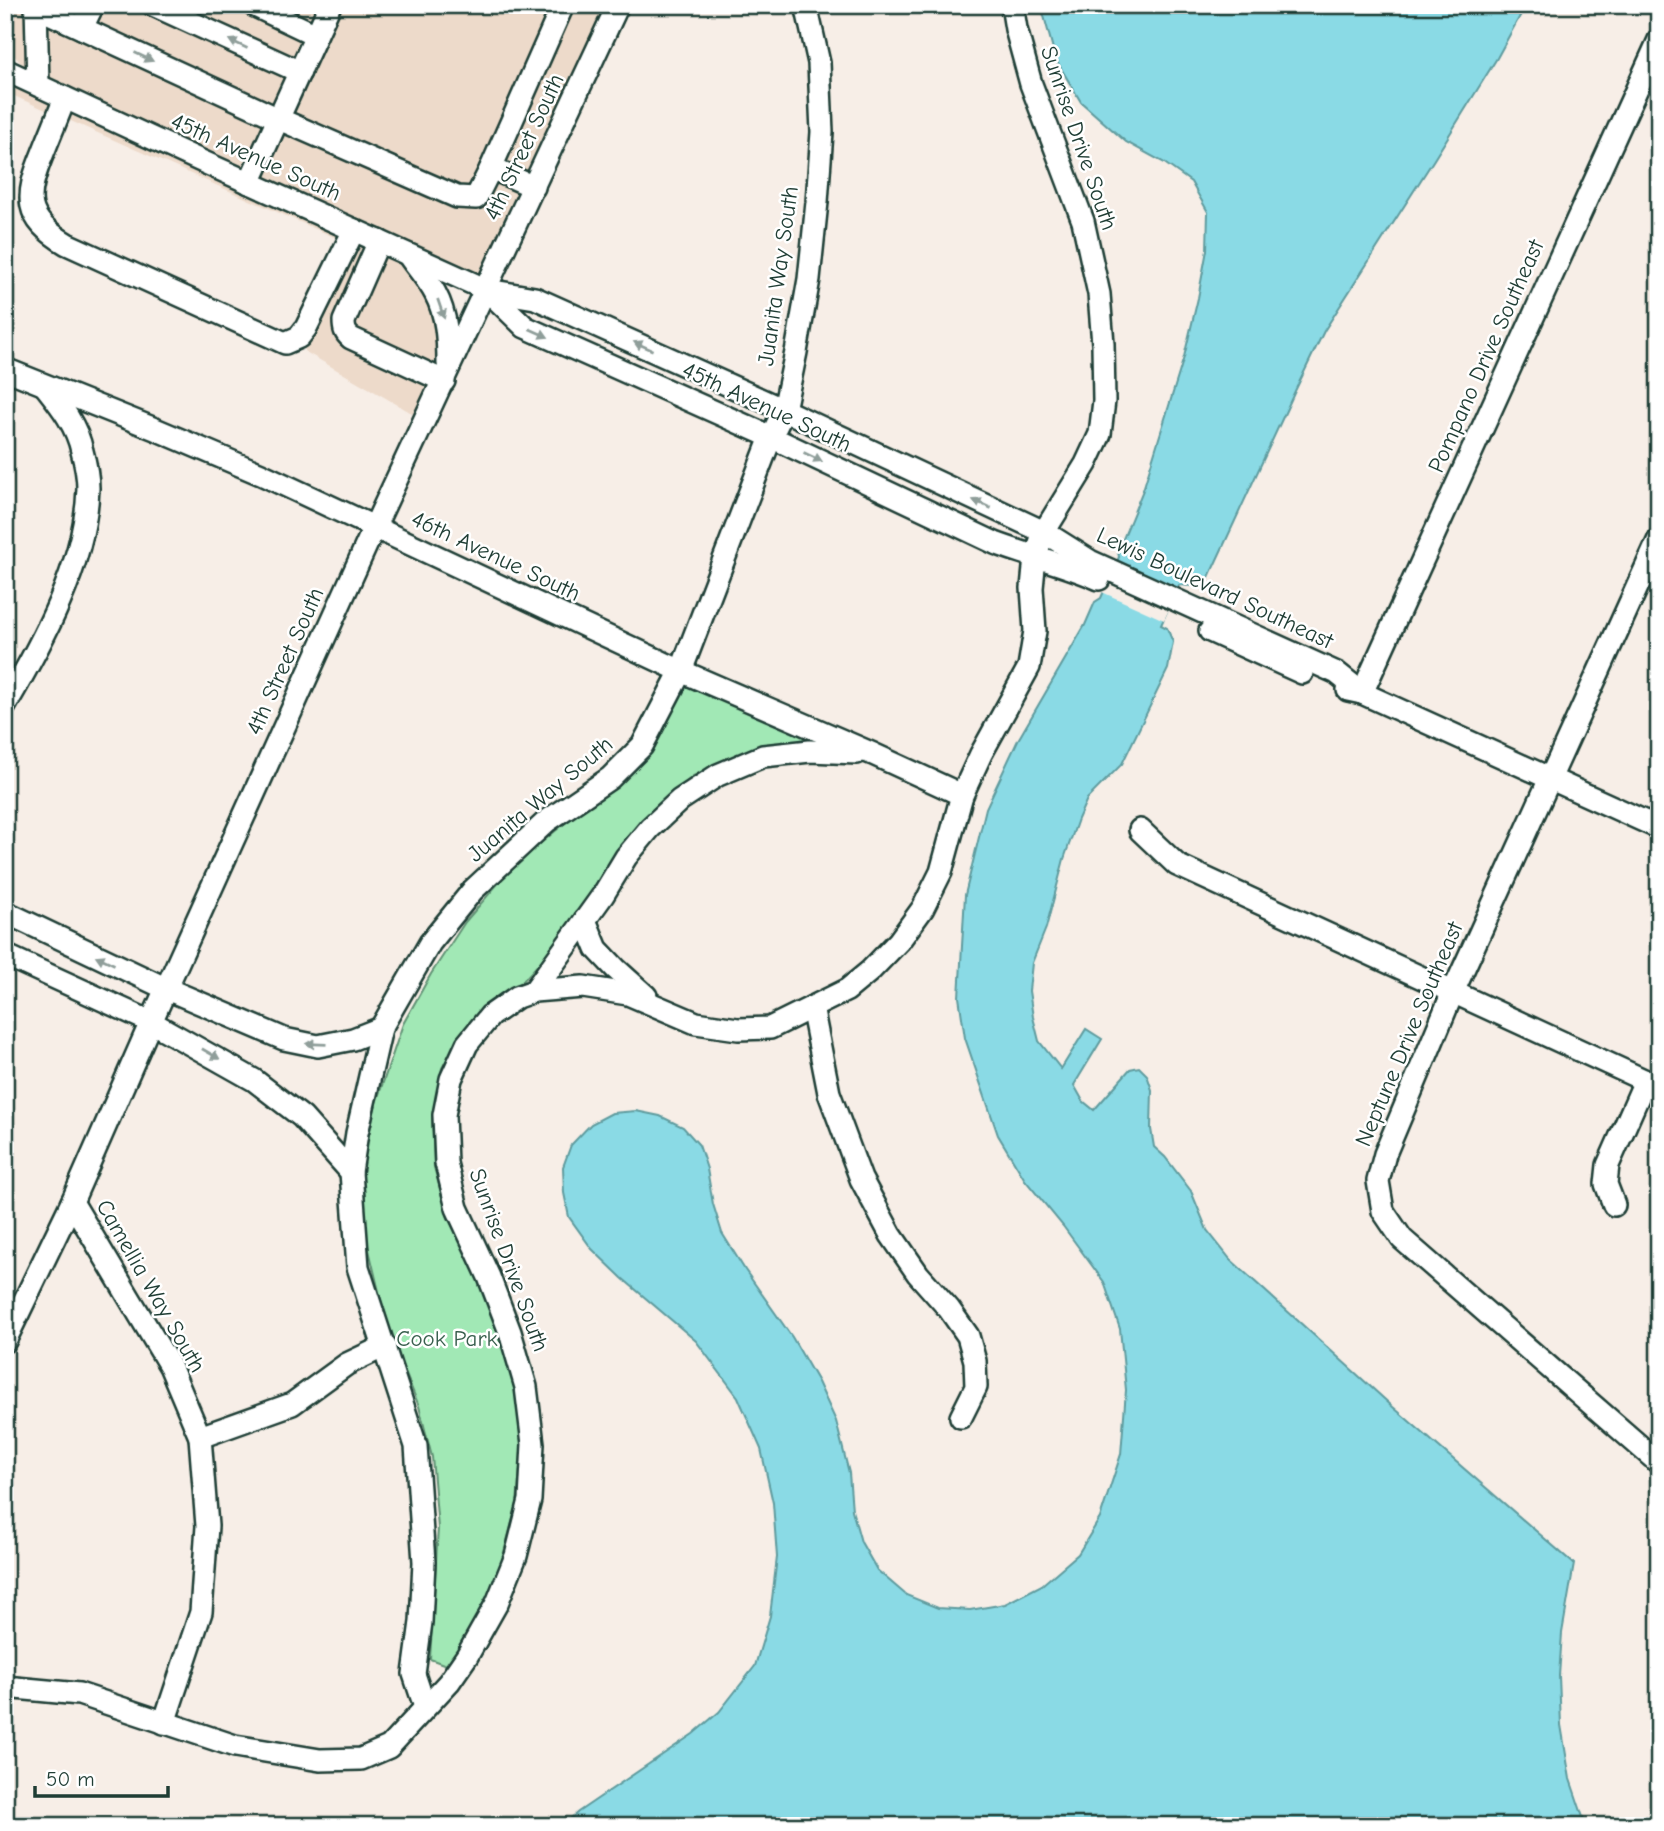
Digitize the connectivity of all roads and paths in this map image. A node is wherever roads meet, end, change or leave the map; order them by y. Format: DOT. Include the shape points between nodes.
graph roads {
  1 [pos="93,5"];
  2 [pos="153,5"];
  3 [pos="253,5"];
  4 [pos="330,5"];
  5 [pos="563,5"];
  6 [pos="618,5"];
  7 [pos="806,5"];
  8 [pos="1012,5"];
  9 [pos="36,6"];
  10 [pos="82,28"];
  11 [pos="316,35"];
  12 [pos="1659,40"];
  13 [pos="5,61"];
  14 [pos="300,72"];
  15 [pos="21,77"];
  16 [pos="65,98"];
  17 [pos="279,119"];
  18 [pos="491,168"];
  19 [pos="250,183"];
  20 [pos="534,187"];
  21 [pos="354,230"];
  22 [pos="379,241"];
  23 [pos="407,254"];
  24 [pos="487,290"];
  25 [pos="5,369"];
  26 [pos="446,377"];
  27 [pos="44,385"];
  28 [pos="784,410"];
  29 [pos="771,437"];
  30 [pos="374,528"];
  31 [pos="1044,532"];
  32 [pos="1659,539"];
  33 [pos="1035,557"];
  34 [pos="1109,577"];
  35 [pos="681,671"];
  36 [pos="1362,693"];
  37 [pos="5,706"];
  38 [pos="873,754"];
  39 [pos="1550,777"];
  40 [pos="962,795"];
  41 [pos="1659,828"];
  42 [pos="1140,831"];
  43 [pos="5,912"];
  44 [pos="585,920"];
  45 [pos="5,955"];
  46 [pos="167,989"];
  47 [pos="534,991"];
  48 [pos="1453,992"];
  49 [pos="657,1006"];
  50 [pos="812,1007"];
  51 [pos="151,1022"];
  52 [pos="381,1028"];
  53 [pos="1652,1084"];
  54 [pos="351,1172"];
  55 [pos="72,1202"];
  56 [pos="1614,1205"];
  57 [pos="5,1341"];
  58 [pos="385,1346"];
  59 [pos="961,1418"];
  60 [pos="200,1437"];
  61 [pos="1659,1464"];
  62 [pos="5,1687"];
  63 [pos="425,1707"];
  64 [pos="164,1723"];
  1 -- 10 [label="street"];
  14 -- 2 [label="street, one-way"];
  3 -- 11 [label="street"];
  4 -- 11 [label="street"];
  5 -- 18 [label="street"];
  6 -- 20 [label="street, 4th Street South"];
  7 -- 28 [label="street, Juanita Way South" via="819,63 822,132 809,279"];
  8 -- 31 [label="street, Sunrise Drive South" via="1031,84 1083,221 1104,344 1100,433"];
  9 -- 10 [label="street"];
  9 -- 15 [label="street"];
  10 -- 17 [label="street, one-way"];
  11 -- 14 [label="street"];
  12 -- 36 [label="street, Pompano Drive Southeast"];
  13 -- 15 [label="street"];
  14 -- 17 [label="street"];
  15 -- 16 [label="street, 45th Avenue South"];
  16 -- 19 [label="street, 45th Avenue South"];
  16 -- 21 [label="street" via="33,177 30,195 40,225 67,244 218,313 285,343 299,337"];
  17 -- 18 [label="street" via="457,197 476,198"];
  17 -- 19 [label="street"];
  18 -- 20 [label="street"];
  19 -- 21 [label="street, 45th Avenue South"];
  20 -- 24 [label="street, 4th Street South"];
  21 -- 22 [label="street, 45th Avenue South"];
  22 -- 23 [label="street, 45th Avenue South"];
  22 -- 26 [label="street" via="344,321 347,335"];
  23 -- 24 [label="street, 45th Avenue South"];
  23 -- 26 [label="street, one-way" via="435,292 443,314 448,338"];
  24 -- 26 [label="street, 4th Street South"];
  28 -- 24 [label="street, 45th Avenue South, one-way" via="536,298"];
  24 -- 29 [label="street, 45th Avenue South, one-way" via="525,327"];
  25 -- 27 [label="street, 46th Avenue South"];
  26 -- 30 [label="street, 4th Street South"];
  27 -- 30 [label="street, 46th Avenue South" via="261,474"];
  27 -- 37 [label="street" via="66,411 82,448 88,486 70,574 54,616"];
  28 -- 29 [label="street, Juanita Way South"];
  31 -- 28 [label="street, 45th Avenue South, one-way"];
  29 -- 33 [label="street, 45th Avenue South, one-way" via="995,543"];
  29 -- 35 [label="street, Juanita Way South"];
  30 -- 35 [label="street, 46th Avenue South"];
  30 -- 46 [label="street, 4th Street South"];
  31 -- 33 [label="street, Sunrise Drive South"];
  31 -- 34 [label="street, Lewis Boulevard Southeast"];
  32 -- 39 [label="street, Neptune Drive Southeast"];
  33 -- 34 [label="street, Lewis Boulevard Southeast"];
  33 -- 40 [label="street, Sunrise Drive South" via="1035,631 1029,667"];
  34 -- 36 [label="street, Lewis Boulevard Southeast" via="1337,673"];
  35 -- 38 [label="street, 46th Avenue South"];
  35 -- 52 [label="street, Juanita Way South" via="642,746 610,778 547,821 473,890 429,943"];
  36 -- 39 [label="street, Lewis Boulevard Southeast"];
  38 -- 40 [label="street, 46th Avenue South"];
  38 -- 44 [label="street" via="810,751 763,756 718,775 680,800 650,828"];
  39 -- 41 [label="street, Lewis Boulevard Southeast"];
  39 -- 48 [label="street, Neptune Drive Southeast"];
  40 -- 50 [label="street, Sunrise Drive South" via="941,872 900,941 847,990"];
  42 -- 48 [label="street" via="1177,865"];
  46 -- 43 [label="street, one-way"];
  44 -- 47 [label="street"];
  44 -- 49 [label="street" via="597,949"];
  45 -- 51 [label="street"];
  46 -- 51 [label="street, 4th Street South"];
  52 -- 46 [label="street, one-way" via="318,1046 284,1039"];
  47 -- 49 [label="street, Sunrise Drive South" via="583,987 628,994"];
  47 -- 63 [label="street, Sunrise Drive South" via="491,1016 467,1044 451,1079 444,1115 446,1163 457,1208 498,1299 526,1387 533,1444 530,1500 516,1556 497,1603 467,1656"];
  48 -- 53 [label="street"];
  48 -- 61 [label="street, Neptune Drive Southeast" via="1385,1154 1378,1181 1384,1211 1402,1239"];
  49 -- 50 [label="street, Sunrise Drive South" via="696,1023 738,1029 770,1028"];
  50 -- 59 [label="street" via="829,1093 861,1179 891,1236 968,1336 976,1387"];
  51 -- 54 [label="street, one-way" via="254,1080 302,1116"];
  51 -- 55 [label="street, 4th Street South"];
  52 -- 54 [label="street, Juanita Way South"];
  53 -- 56 [label="street" via="1608,1165 1606,1184"];
  54 -- 58 [label="street, Juanita Way South" via="358,1267"];
  55 -- 57 [label="street, 4th Street South"];
  55 -- 60 [label="street, Camellia Way South" via="170,1366"];
  58 -- 60 [label="street" via="347,1364 292,1404"];
  58 -- 63 [label="street, Juanita Way South" via="416,1446 424,1562 414,1674"];
  60 -- 64 [label="street, Camellia Way South" via="207,1526 201,1612"];
  62 -- 64 [label="street, Sunrise Drive South" via="79,1695"];
  63 -- 64 [label="street, Sunrise Drive South" via="389,1747 361,1759 320,1760 235,1746"];
}
